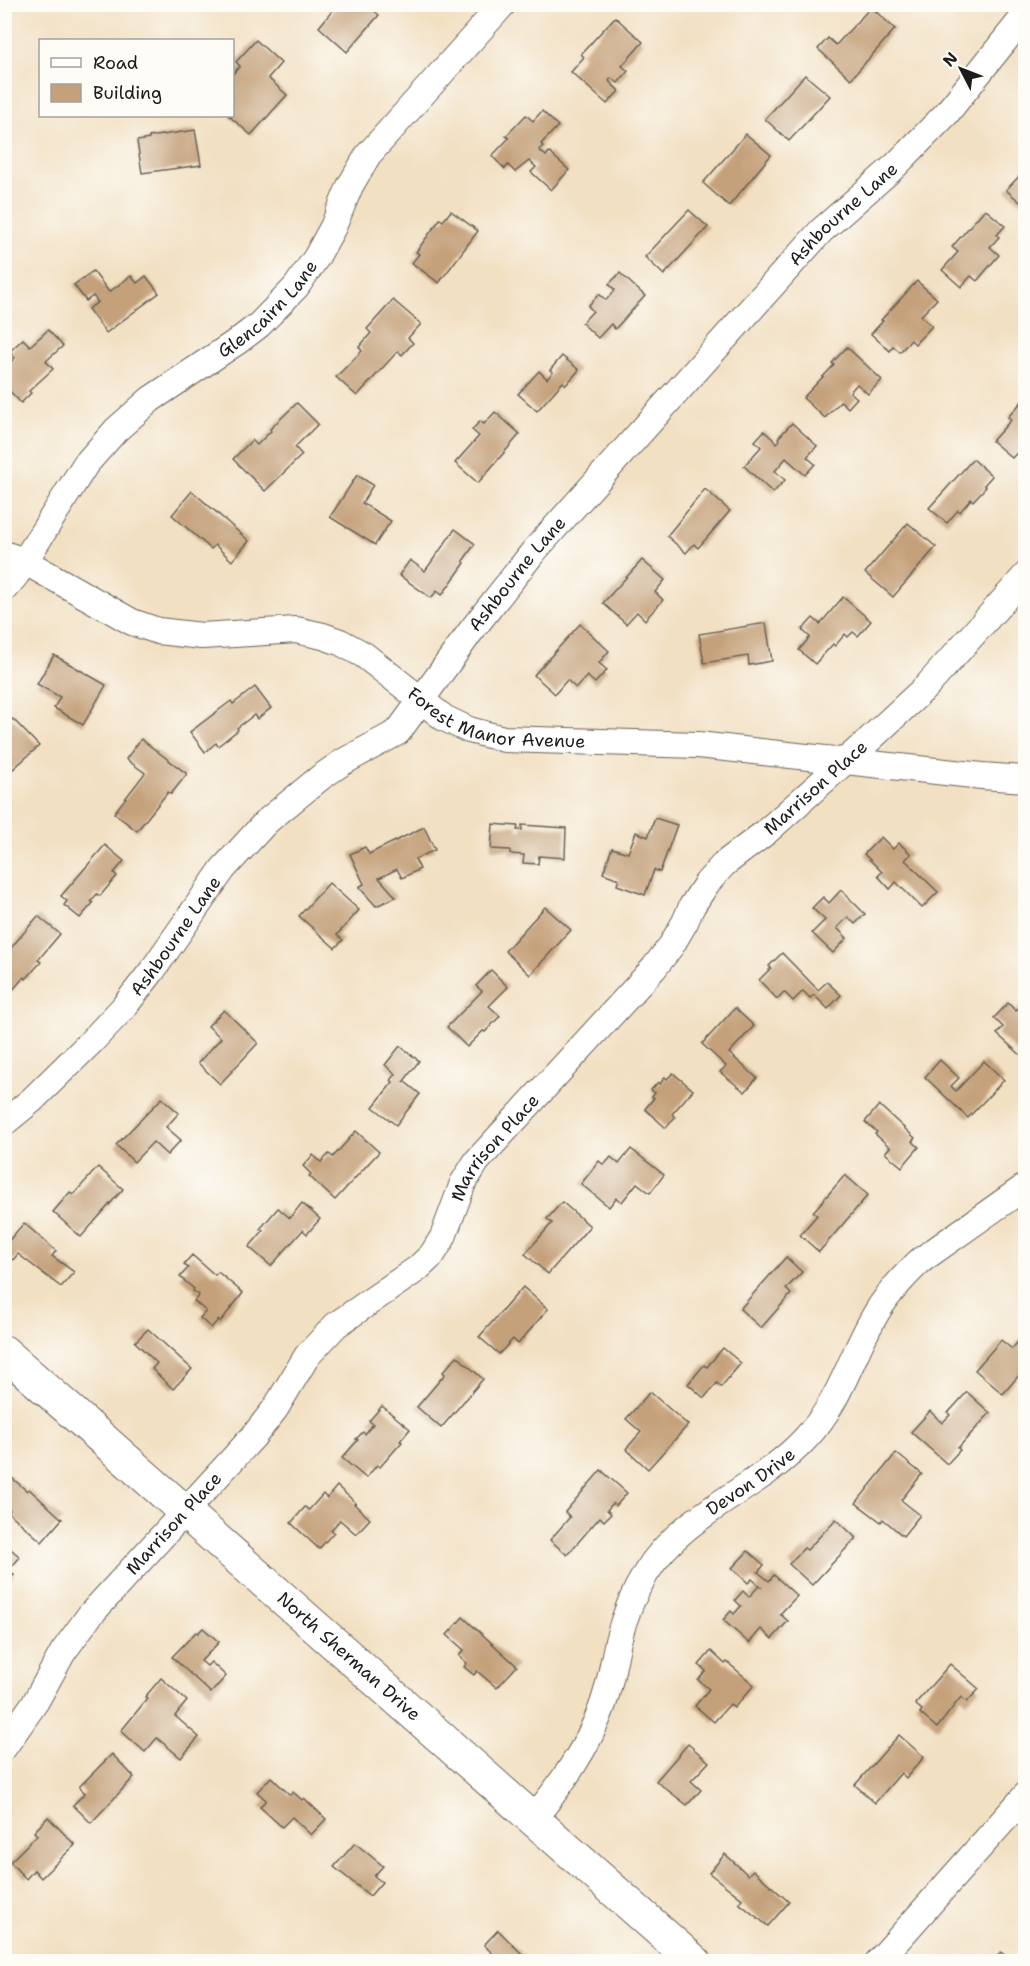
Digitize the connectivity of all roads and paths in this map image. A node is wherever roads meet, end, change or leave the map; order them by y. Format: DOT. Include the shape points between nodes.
graph roads {
  1 [pos="503,4"];
  2 [pos="1026,14"];
  3 [pos="14,558"];
  4 [pos="1026,574"];
  5 [pos="4,589"];
  6 [pos="420,701"];
  7 [pos="844,761"];
  8 [pos="1026,779"];
  9 [pos="4,1123"];
  10 [pos="1026,1186"];
  11 [pos="4,1352"];
  12 [pos="185,1510"];
  13 [pos="4,1747"];
  14 [pos="1026,1795"];
  15 [pos="533,1819"];
  16 [pos="695,1962"];
  17 [pos="879,1962"];
  1 -- 3 [label="street, Glencairn Lane" via="368,155 333,227 296,287 245,336 151,399 116,430"];
  2 -- 6 [label="street, Ashbourne Lane" via="946,114 895,166 821,231 534,551"];
  3 -- 5 [label="street, Glencairn Lane"];
  3 -- 6 [label="street, Forest Manor Avenue" via="116,614 158,631 202,636 296,630 323,636 364,655"];
  4 -- 7 [label="street, Marrison Place" via="927,686"];
  6 -- 7 [label="street, Forest Manor Avenue" via="460,726 504,739 698,745"];
  6 -- 9 [label="street, Ashbourne Lane" via="398,732 343,762 266,822 223,869 123,1008"];
  7 -- 8 [label="street, Forest Manor Avenue"];
  7 -- 12 [label="street, Marrison Place" via="706,883 671,946 654,968 477,1161 463,1183 432,1255 324,1337 253,1437"];
  10 -- 15 [label="street, Devon Drive" via="906,1273 874,1317 837,1395 817,1426 798,1447 688,1526 650,1567 628,1608 602,1707 591,1732 552,1796"];
  11 -- 12 [label="main road, North Sherman Drive"];
  12 -- 13 [label="street, Marrison Place" via="90,1615"];
  12 -- 15 [label="main road, North Sherman Drive"];
  14 -- 17 [label="street"];
  15 -- 16 [label="main road, North Sherman Drive"];
}
